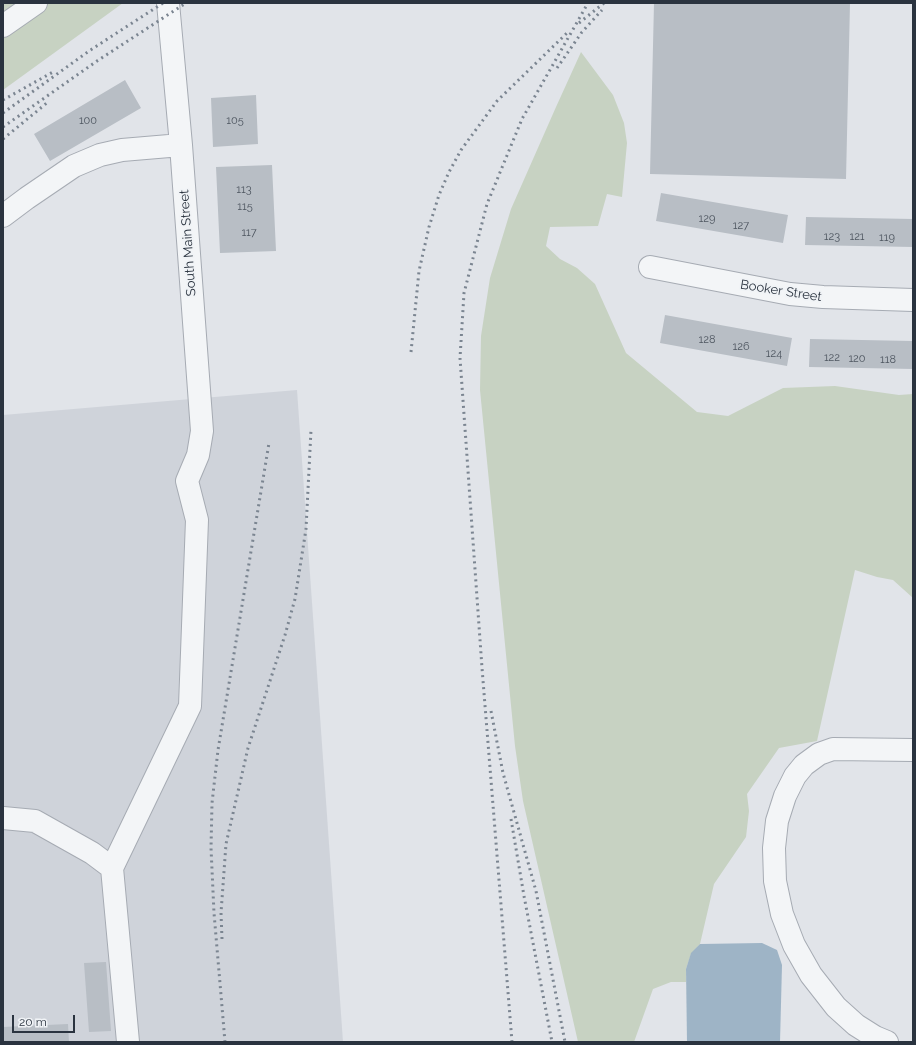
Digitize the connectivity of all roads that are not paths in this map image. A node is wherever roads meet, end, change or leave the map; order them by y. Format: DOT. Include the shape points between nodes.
graph roads {
  1 [pos="36,3"];
  2 [pos="168,3"];
  3 [pos="3,26"];
  4 [pos="181,145"];
  5 [pos="3,216"];
  6 [pos="650,267"];
  7 [pos="913,300"];
  8 [pos="913,750"];
  9 [pos="3,818"];
  10 [pos="112,868"];
  11 [pos="128,1042"];
  12 [pos="887,1042"];
  1 -- 3 [label="street"];
  2 -- 4 [label="street, South Main Street"];
  4 -- 5 [label="street" via="122,150 100,155 74,166"];
  4 -- 10 [label="street, South Main Street" via="202,431 198,455 187,481 196,520 190,706"];
  6 -- 7 [label="street, Booker Street" via="790,294 823,298"];
  8 -- 12 [label="street" via="833,750 819,754 804,765 795,776 785,796 777,821 774,848 775,881 782,914 794,945 811,975 836,1007 851,1021"];
  9 -- 10 [label="street" via="35,821 92,853"];
  10 -- 11 [label="street"];
}
